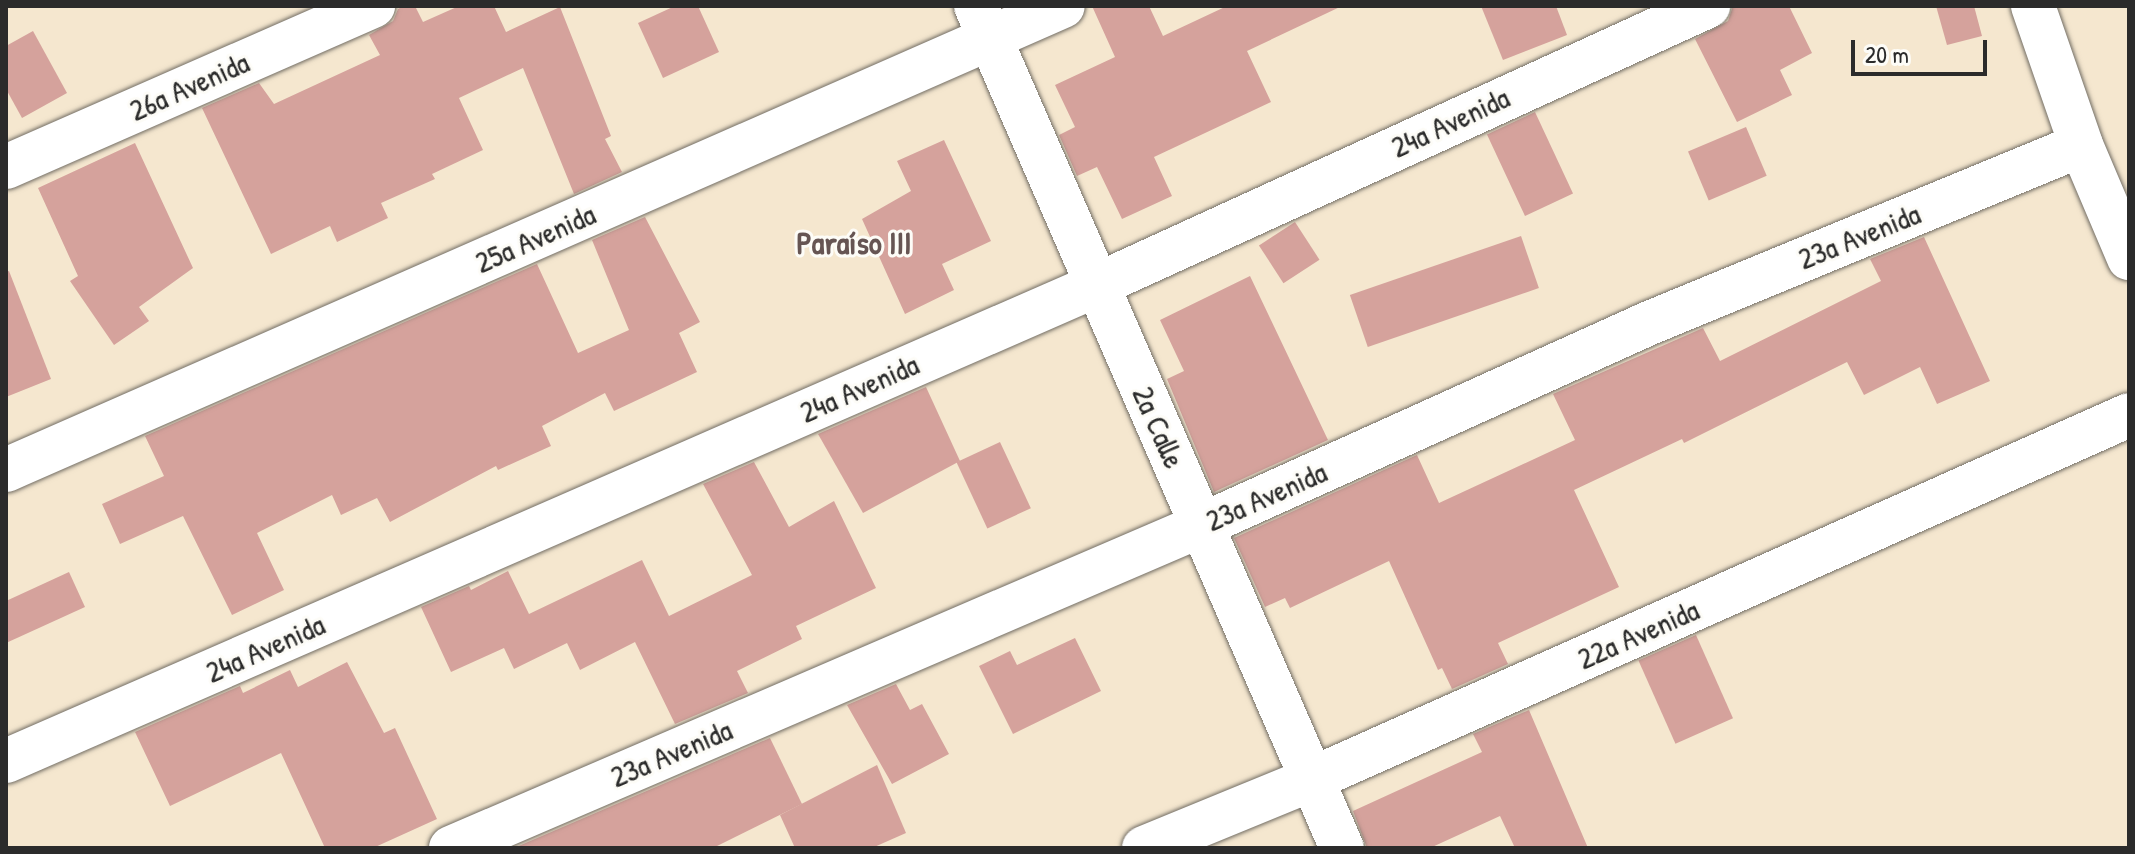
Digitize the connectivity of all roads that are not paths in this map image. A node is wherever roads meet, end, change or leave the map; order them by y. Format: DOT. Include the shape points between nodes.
graph roads {
  1 [pos="373,6"];
  2 [pos="1063,6"];
  3 [pos="1708,6"];
  4 [pos="2033,6"];
  5 [pos="983,22"];
  6 [pos="2081,145"];
  7 [pos="6,167"];
  8 [pos="2129,258"];
  9 [pos="1097,285"];
  10 [pos="2129,415"];
  11 [pos="6,470"];
  12 [pos="1202,525"];
  13 [pos="6,761"];
  14 [pos="1312,779"];
  15 [pos="451,848"];
  16 [pos="1144,848"];
  17 [pos="1342,848"];
  1 -- 7 [label="street, 26a Avenida"];
  2 -- 5 [label="street, 25a Avenida"];
  3 -- 9 [label="street, 24a Avenida"];
  4 -- 6 [label="street"];
  5 -- 9 [label="street, 2a Calle"];
  5 -- 11 [label="street, 25a Avenida"];
  6 -- 8 [label="street"];
  6 -- 12 [label="street, 23a Avenida" via="1647,324"];
  9 -- 12 [label="street, 2a Calle"];
  9 -- 13 [label="street, 24a Avenida"];
  10 -- 14 [label="street, 22a Avenida"];
  12 -- 14 [label="street, 2a Calle"];
  12 -- 15 [label="street, 23a Avenida"];
  14 -- 16 [label="street, 22a Avenida"];
  14 -- 17 [label="street, 2a Calle"];
}
